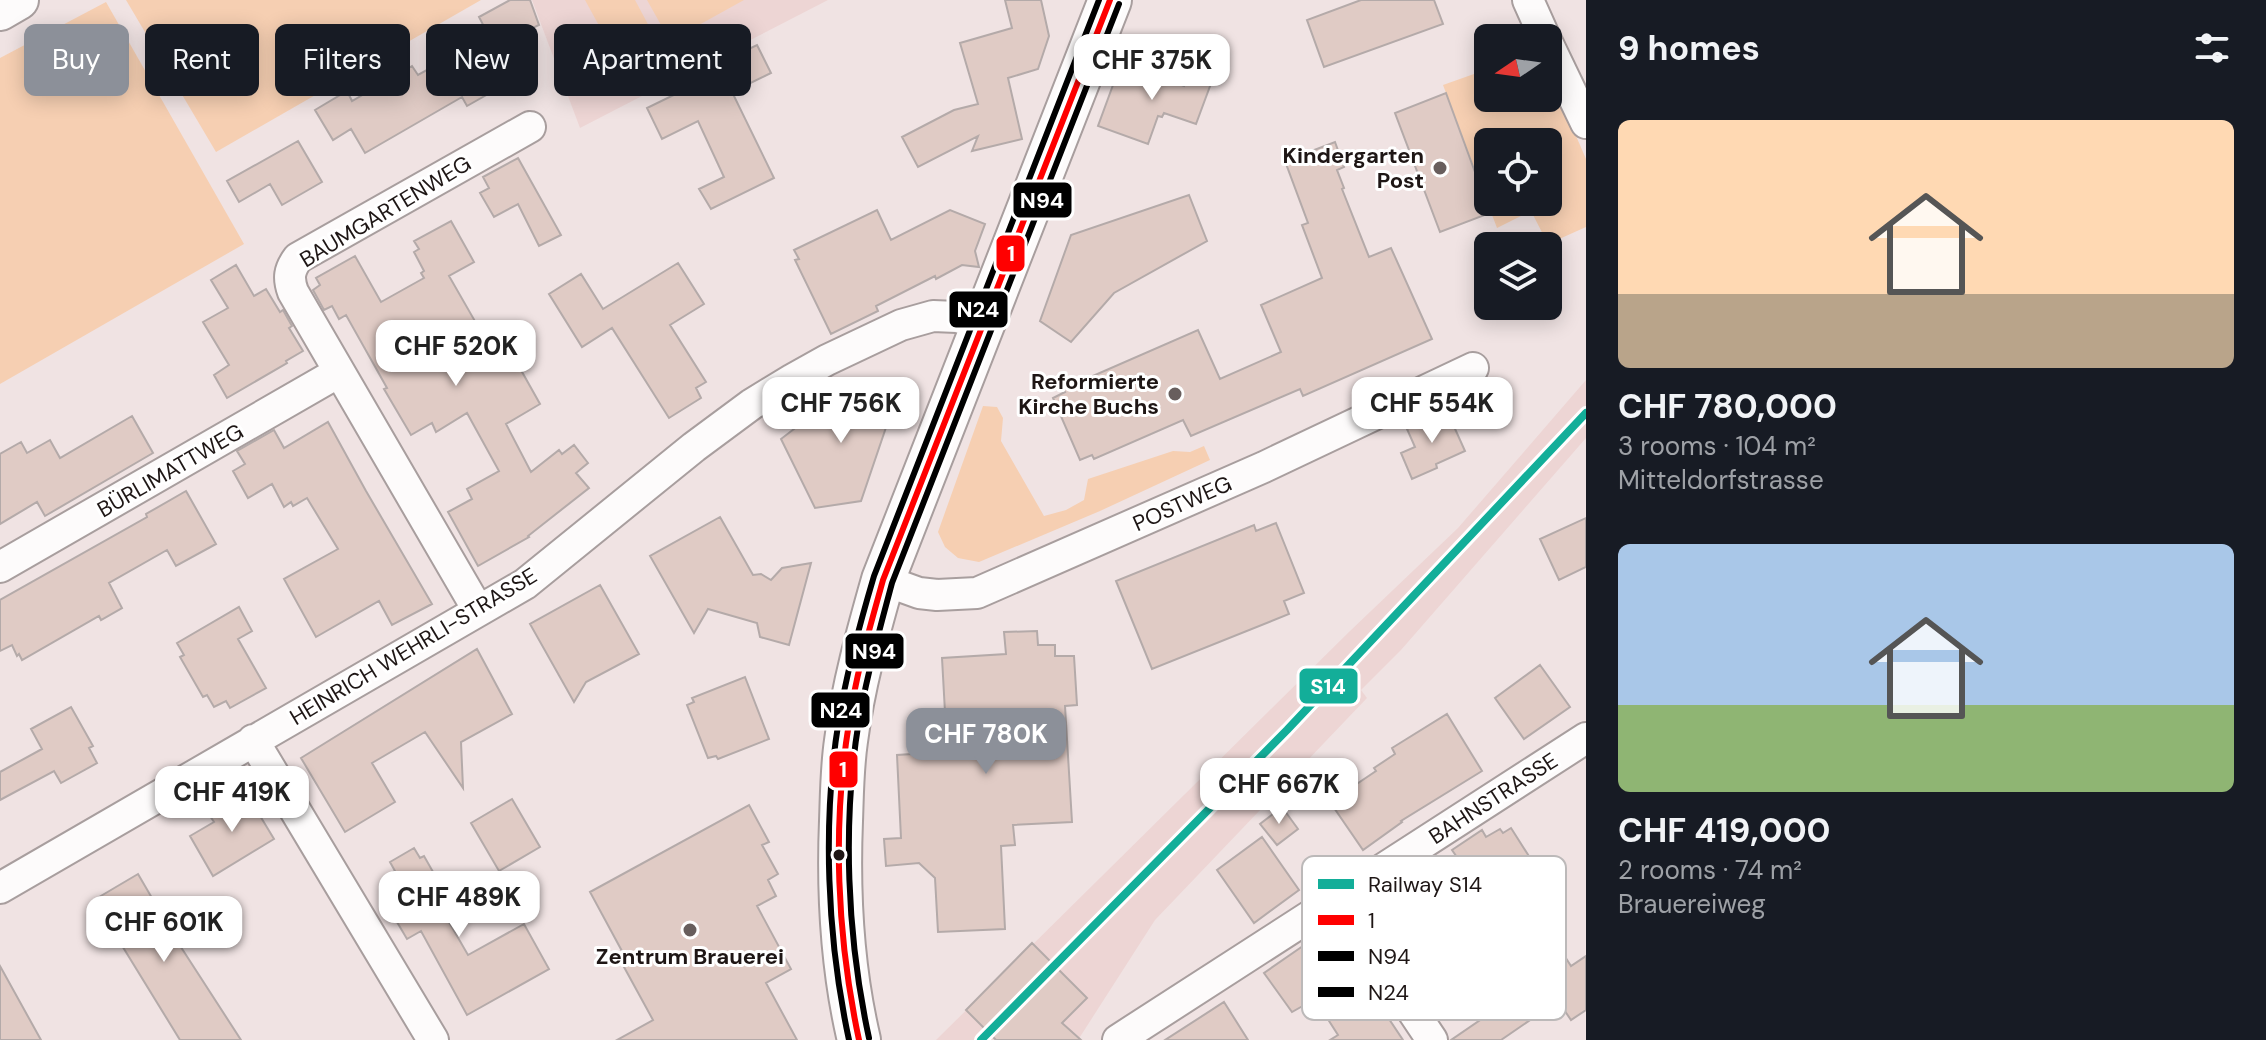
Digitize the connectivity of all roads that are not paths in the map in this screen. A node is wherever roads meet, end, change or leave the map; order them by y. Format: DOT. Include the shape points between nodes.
graph roads {
  1 [pos="19,0"];
  2 [pos="1110,0"];
  3 [pos="1528,0"];
  4 [pos="0,11"];
  5 [pos="1539,24"];
  6 [pos="1562,73"];
  7 [pos="1586,123"];
  8 [pos="530,127"];
  9 [pos="984,324"];
  10 [pos="1473,368"];
  11 [pos="339,372"];
  12 [pos="0,567"];
  13 [pos="883,580"];
  14 [pos="478,610"];
  15 [pos="1586,738"];
  16 [pos="253,740"];
  17 [pos="1402,856"];
  18 [pos="0,888"];
  19 [pos="1302,921"];
  20 [pos="1419,1020"];
  21 [pos="433,1040"];
  22 [pos="859,1040"];
  23 [pos="1118,1040"];
  24 [pos="1432,1040"];
  1 -- 4 [label="street"];
  2 -- 9 [label="main road"];
  3 -- 5 [label="street"];
  6 -- 7 [label="street"];
  8 -- 11 [label="street, BAUMGARTENWEG" via="298,258 289,280 293,292"];
  9 -- 13 [label="main road"];
  9 -- 14 [label="street, HEINRICH WEHRLI-STRASSE" via="933,316 912,322 793,379 694,447 525,584"];
  10 -- 13 [label="street, POSTWEG" via="977,593 919,593"];
  11 -- 12 [label="street, BÜRLIMATTWEG"];
  11 -- 14 [label="street, BAUMGARTENWEG"];
  13 -- 22 [label="main road" via="853,696 843,775 841,908 849,1001"];
  14 -- 16 [label="street, HEINRICH WEHRLI-STRASSE"];
  15 -- 17 [label="street, BAHNSTRASSE"];
  16 -- 18 [label="street, HEINRICH WEHRLI-STRASSE"];
  16 -- 21 [label="street"];
  19 -- 23 [label="street, BAHNSTRASSE"];
  20 -- 24 [label="street"];
}
